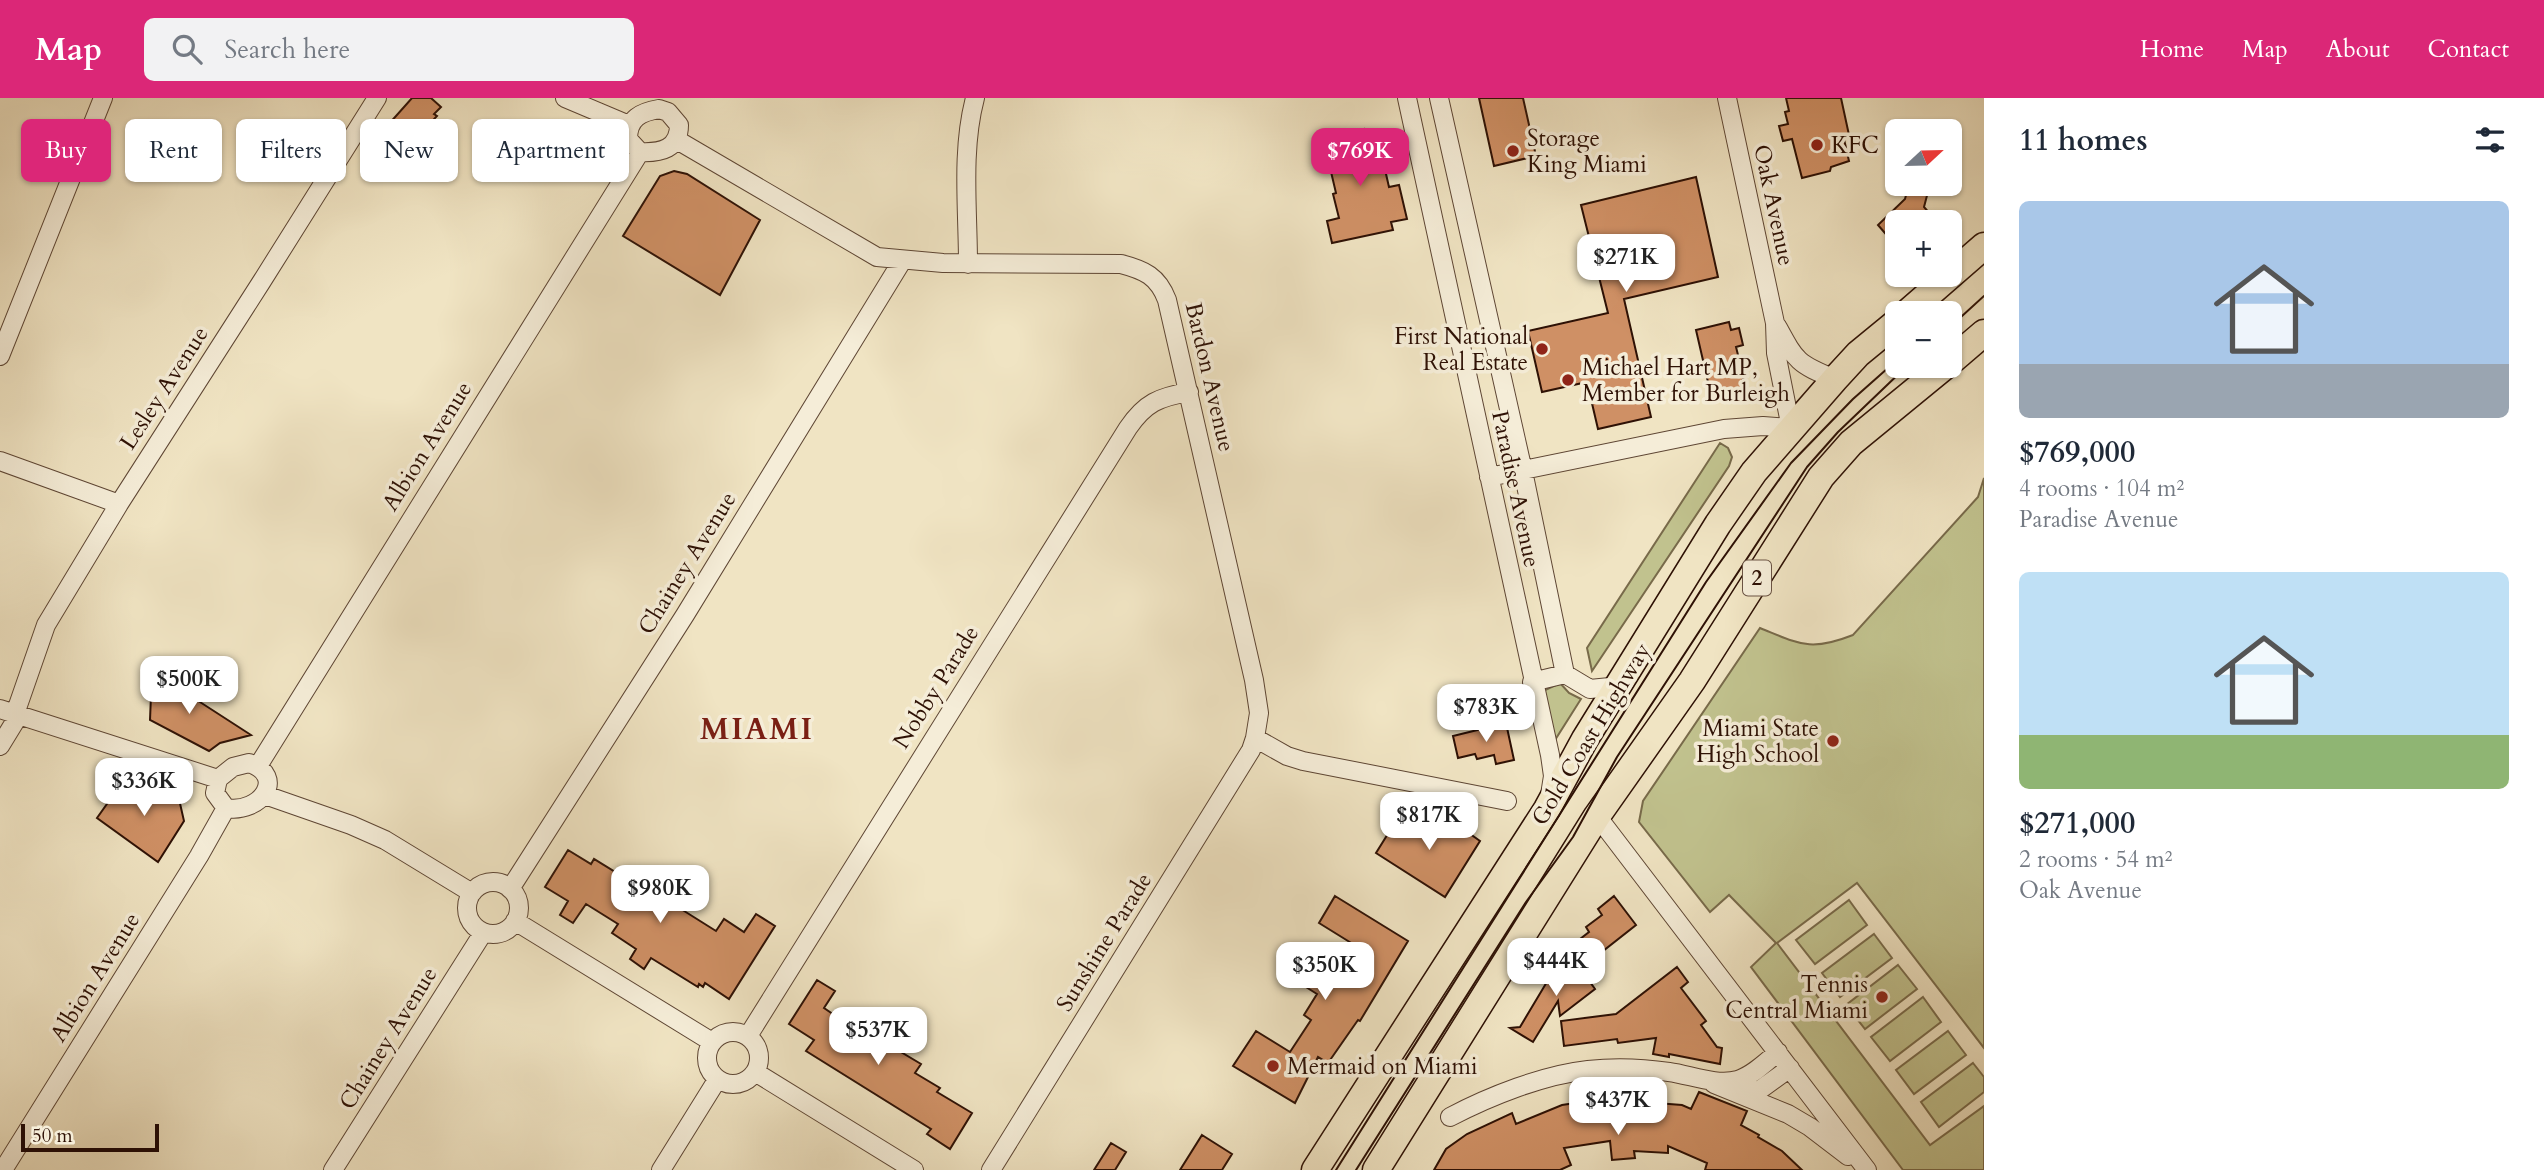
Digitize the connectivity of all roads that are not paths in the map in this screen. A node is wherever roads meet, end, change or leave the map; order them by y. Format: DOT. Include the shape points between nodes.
graph roads {
  1 [pos="103,98"];
  2 [pos="377,98"];
  3 [pos="565,98"];
  4 [pos="975,98"];
  5 [pos="1407,98"];
  6 [pos="1439,98"];
  7 [pos="1727,98"];
  8 [pos="672,105"];
  9 [pos="615,119"];
  10 [pos="629,125"];
  11 [pos="629,140"];
  12 [pos="677,140"];
  13 [pos="640,152"];
  14 [pos="1984,246"];
  15 [pos="902,261"];
  16 [pos="968,264"];
  17 [pos="1921,301"];
  18 [pos="1775,323"];
  19 [pos="1885,332"];
  20 [pos="1984,333"];
  21 [pos="1962,352"];
  22 [pos="0,356"];
  23 [pos="1930,378"];
  24 [pos="1835,379"];
  25 [pos="1189,392"];
  26 [pos="1791,428"];
  27 [pos="0,461"];
  28 [pos="1523,471"];
  29 [pos="1489,477"];
  30 [pos="118,503"];
  31 [pos="1565,674"];
  32 [pos="1532,682"];
  33 [pos="1619,686"];
  34 [pos="11,713"];
  35 [pos="1255,738"];
  36 [pos="0,746"];
  37 [pos="258,766"];
  38 [pos="218,779"];
  39 [pos="265,795"];
  40 [pos="1507,801"];
  41 [pos="226,808"];
  42 [pos="1547,808"];
  43 [pos="1597,816"];
  44 [pos="510,889"];
  45 [pos="472,893"];
  46 [pos="515,921"];
  47 [pos="483,933"];
  48 [pos="748,1036"];
  49 [pos="712,1042"];
  50 [pos="1778,1052"];
  51 [pos="1790,1068"];
  52 [pos="755,1072"];
  53 [pos="718,1080"];
  54 [pos="1708,1080"];
  55 [pos="1742,1095"];
  56 [pos="1450,1117"];
  57 [pos="3,1170"];
  58 [pos="333,1170"];
  59 [pos="661,1170"];
  60 [pos="914,1170"];
  61 [pos="991,1170"];
  62 [pos="1315,1170"];
  63 [pos="1376,1170"];
  64 [pos="1866,1170"];
  1 -- 22 [label="street"];
  2 -- 30 [label="street, Lesley Avenue"];
  3 -- 9 [label="street"];
  4 -- 16 [label="street" via="968,141"];
  5 -- 29 [label="street, Paradise Avenue"];
  6 -- 28 [label="street, Paradise Avenue"];
  7 -- 18 [label="street, Oak Avenue"];
  8 -- 10 [label="street" via="643,113"];
  8 -- 12 [label="street" via="679,125"];
  11 -- 13 [label="street"];
  12 -- 13 [label="street" via="660,152"];
  12 -- 15 [label="street, Bardon Avenue" via="873,256"];
  13 -- 37 [label="street, Albion Avenue"];
  14 -- 17 [label="highway"];
  15 -- 16 [label="street, Bardon Avenue"];
  15 -- 44 [label="street, Chainey Avenue"];
  16 -- 25 [label="street, Bardon Avenue" via="1121,264 1154,276 1167,300"];
  18 -- 24 [label="street, Oak Avenue" via="1794,357"];
  18 -- 26 [label="street, Oak Avenue" via="1776,353"];
  19 -- 24 [label="highway, Gold Coast Highway"];
  20 -- 21 [label="highway"];
  23 -- 43 [label="highway, Gold Coast Highway / 2" via="1851,443 1821,477 1692,681"];
  24 -- 26 [label="highway, Gold Coast Highway"];
  25 -- 35 [label="street, Bardon Avenue" via="1254,680 1259,713"];
  25 -- 48 [label="street, Nobby Parade" via="1150,403 1133,421"];
  26 -- 28 [label="street" via="1724,429"];
  26 -- 33 [label="highway, Gold Coast Highway" via="1718,524"];
  27 -- 30 [label="street"];
  28 -- 29 [label="street"];
  28 -- 31 [label="street, Paradise Avenue"];
  29 -- 32 [label="street, Paradise Avenue"];
  30 -- 34 [label="street, Lesley Avenue" via="46,625"];
  31 -- 32 [label="street"];
  31 -- 33 [label="street" via="1590,690"];
  32 -- 42 [label="street, Paradise Avenue" via="1553,776"];
  33 -- 42 [label="highway, Gold Coast Highway"];
  34 -- 36 [label="street, Lesley Avenue"];
  34 -- 38 [label="street"];
  35 -- 40 [label="street" via="1303,761"];
  35 -- 61 [label="street, Sunshine Parade"];
  37 -- 38 [label="street" via="240,764"];
  37 -- 39 [label="street" via="267,781"];
  38 -- 41 [label="street" via="215,793"];
  39 -- 41 [label="street" via="253,805"];
  39 -- 45 [label="street" via="385,840"];
  41 -- 57 [label="street, Albion Avenue"];
  42 -- 62 [label="highway, Gold Coast Highway"];
  43 -- 50 [label="street"];
  43 -- 63 [label="highway, Gold Coast Highway / 2"];
  44 -- 45 [label="street" via="488,883"];
  44 -- 46 [label="street" via="519,908"];
  45 -- 47 [label="street" via="467,913"];
  46 -- 47 [label="street" via="506,931"];
  46 -- 49 [label="street"];
  47 -- 58 [label="street, Chainey Avenue"];
  48 -- 49 [label="street" via="727,1032"];
  48 -- 52 [label="street" via="759,1057"];
  49 -- 53 [label="street" via="707,1062"];
  50 -- 51 [label="street"];
  50 -- 54 [label="street" via="1740,1079"];
  51 -- 55 [label="street"];
  51 -- 64 [label="street"];
  52 -- 53 [label="street" via="735,1084"];
  52 -- 60 [label="street"];
  53 -- 59 [label="street"];
  54 -- 55 [label="street"];
  54 -- 56 [label="street" via="1627,1068 1587,1070 1500,1094"];
  55 -- 64 [label="street" via="1799,1120"];
}
